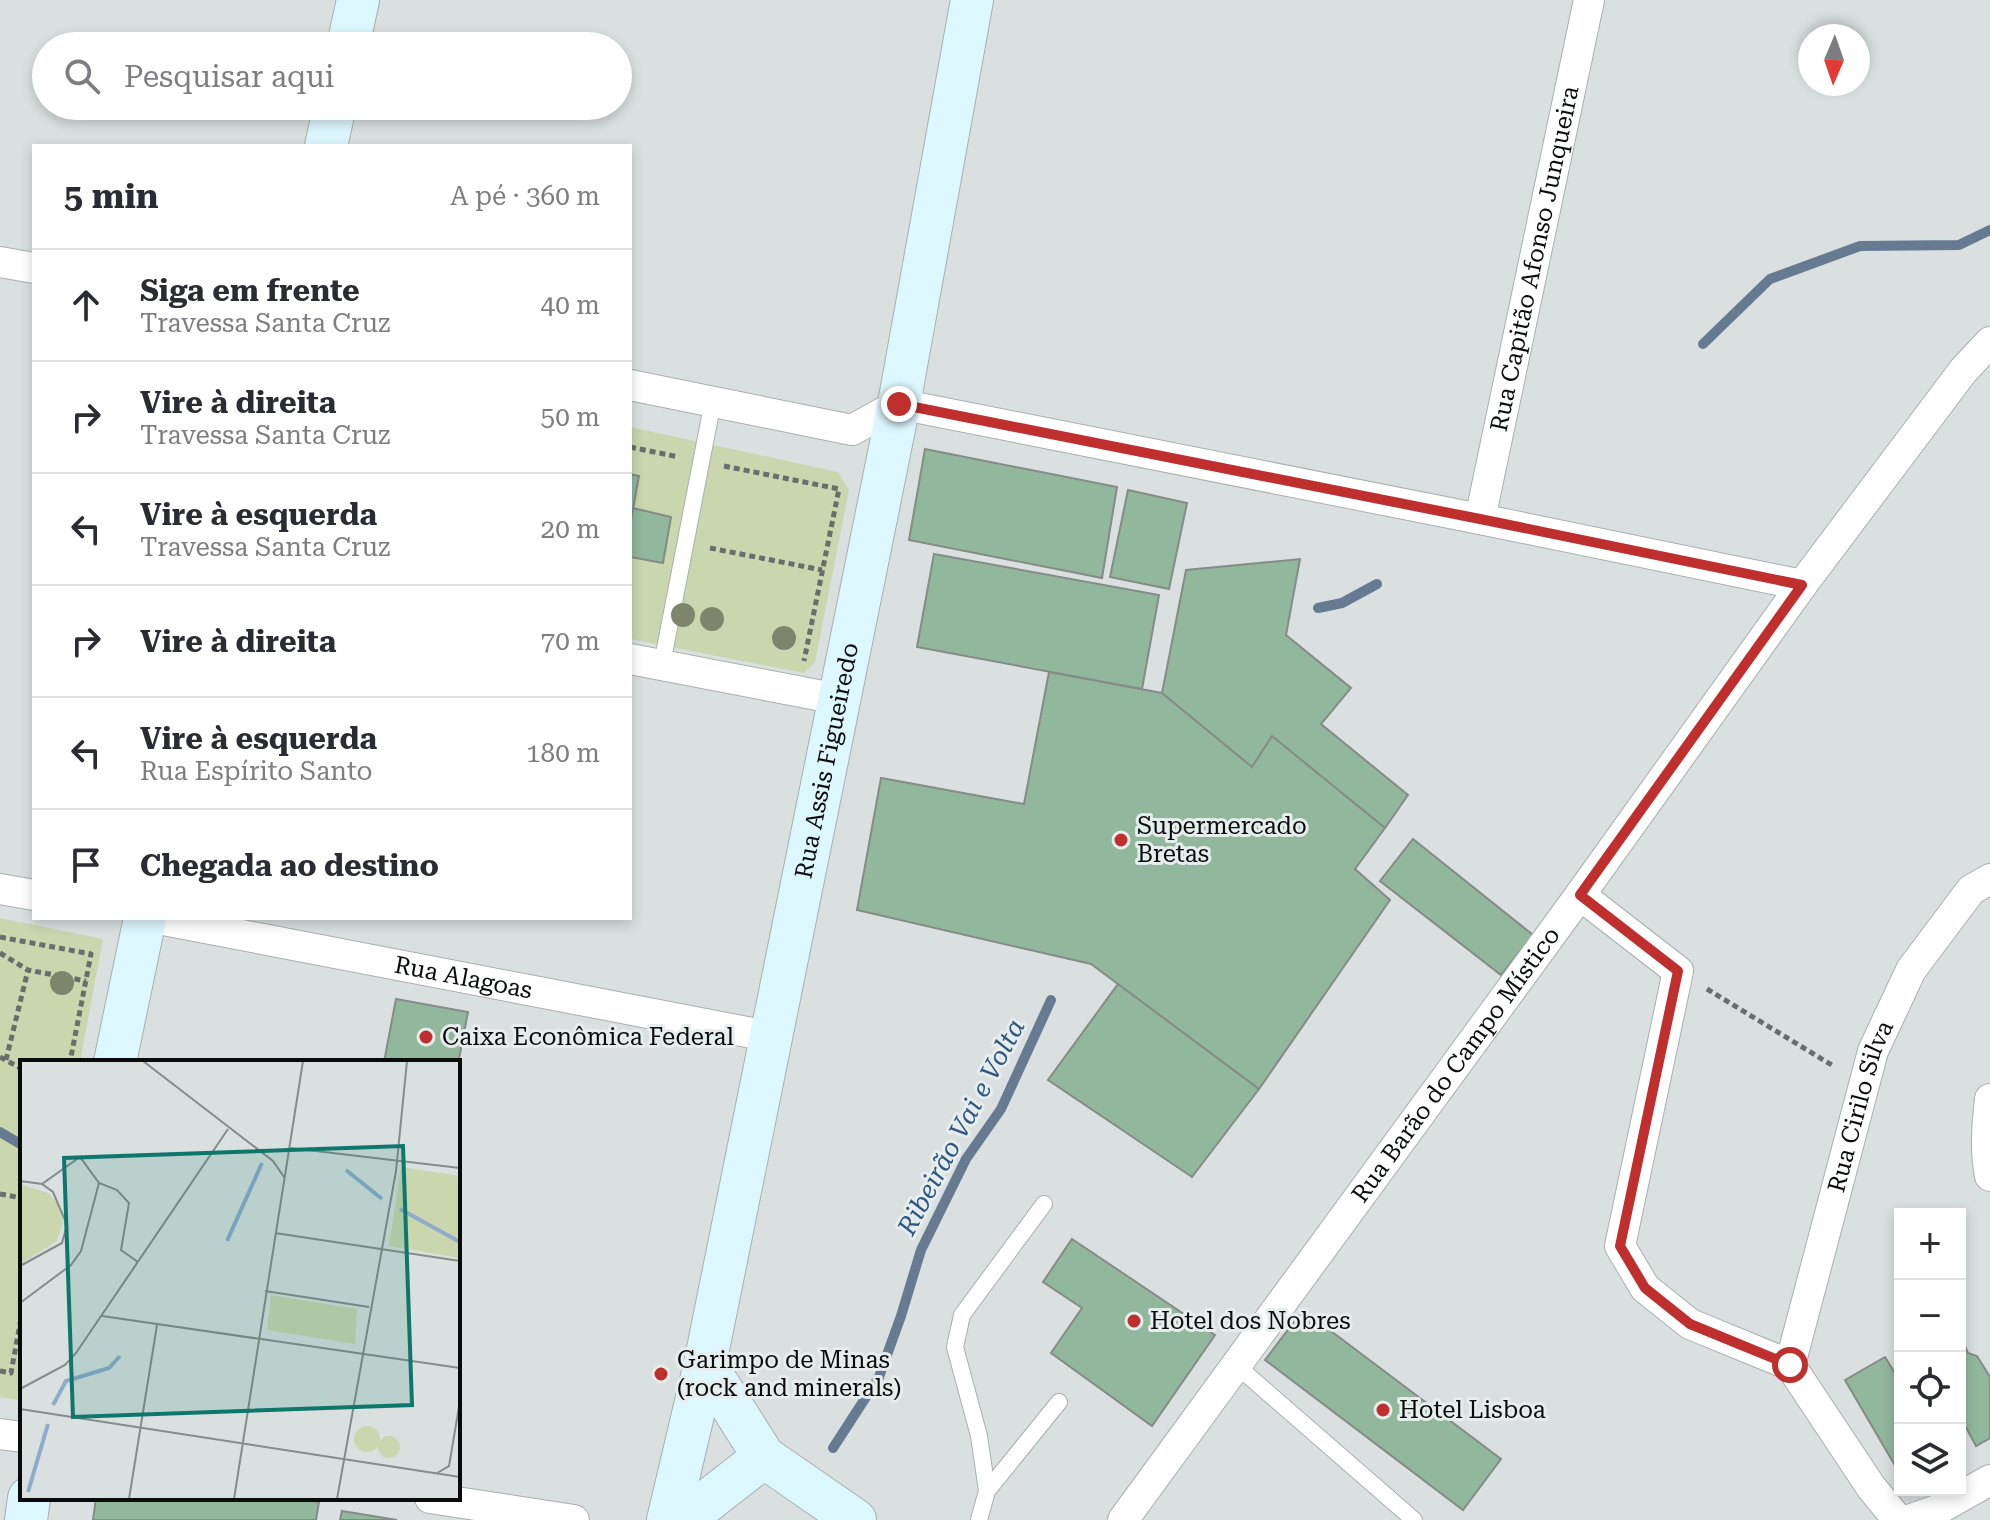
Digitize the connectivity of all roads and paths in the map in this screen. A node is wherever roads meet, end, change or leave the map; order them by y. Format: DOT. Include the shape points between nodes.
graph roads {
  1 [pos="358,0"];
  2 [pos="972,0"];
  3 [pos="1589,0"];
  4 [pos="351,32"];
  5 [pos="332,120"];
  6 [pos="326,144"];
  7 [pos="0,262"];
  8 [pos="32,268"];
  9 [pos="1990,342"];
  10 [pos="632,385"];
  11 [pos="713,401"];
  12 [pos="899,404"];
  13 [pos="632,447"];
  14 [pos="701,461"];
  15 [pos="1480,519"];
  16 [pos="686,543"];
  17 [pos="822,570"];
  18 [pos="1802,585"];
  19 [pos="632,659"];
  20 [pos="804,661"];
  21 [pos="662,664"];
  22 [pos="838,699"];
  23 [pos="1990,879"];
  24 [pos="0,889"];
  25 [pos="32,895"];
  26 [pos="1580,895"];
  27 [pos="145,920"];
  28 [pos="163,920"];
  29 [pos="0,937"];
  30 [pos="0,953"];
  31 [pos="28,970"];
  32 [pos="1678,971"];
  33 [pos="86,981"];
  34 [pos="773,1037"];
  35 [pos="3,1058"];
  36 [pos="70,1060"];
  37 [pos="115,1060"];
  38 [pos="1863,1084"];
  39 [pos="1990,1099"];
  40 [pos="1990,1176"];
  41 [pos="0,1194"];
  42 [pos="20,1198"];
  43 [pos="1044,1204"];
  44 [pos="20,1324"];
  45 [pos="705,1364"];
  46 [pos="1236,1365"];
  47 [pos="1790,1365"];
  48 [pos="0,1371"];
  49 [pos="1059,1402"];
  50 [pos="0,1434"];
  51 [pos="20,1437"];
  52 [pos="764,1457"];
  53 [pos="1990,1480"];
  54 [pos="987,1491"];
  55 [pos="29,1500"];
  56 [pos="443,1500"];
  57 [pos="26,1520"];
  58 [pos="574,1520"];
  59 [pos="668,1520"];
  60 [pos="683,1520"];
  61 [pos="855,1520"];
  62 [pos="979,1520"];
  63 [pos="1123,1520"];
  64 [pos="1414,1520"];
  65 [pos="1898,1520"];
  66 [pos="1909,1520"];
  1 -- 4 [label="street"];
  2 -- 12 [label="street, Rua Assis Figueiredo"];
  3 -- 15 [label="street, Rua Capitão Afonso Junqueira"];
  5 -- 6 [label="street"];
  7 -- 8 [label="street"];
  9 -- 18 [label="street, Rua Barão do Campo Místico"];
  10 -- 11 [label="street"];
  11 -- 12 [label="street" via="852,430"];
  11 -- 14 [label="lane"];
  12 -- 15 [label="street"];
  12 -- 22 [label="street, Rua Assis Figueiredo"];
  13 -- 14 [label="path"];
  14 -- 16 [label="lane"];
  14 -- 17 [label="path" via="839,489"];
  15 -- 18 [label="street"];
  16 -- 17 [label="path"];
  16 -- 21 [label="lane"];
  17 -- 20 [label="path"];
  18 -- 26 [label="street, Rua Barão do Campo Místico"];
  19 -- 21 [label="street"];
  21 -- 22 [label="street"];
  22 -- 34 [label="street, Rua Assis Figueiredo"];
  23 -- 38 [label="street, Rua Cirilo Silva" via="1971,890 1911,970"];
  24 -- 25 [label="street"];
  26 -- 32 [label="street"];
  26 -- 46 [label="street, Rua Barão do Campo Místico"];
  27 -- 37 [label="street"];
  28 -- 34 [label="street, Rua Alagoas"];
  29 -- 33 [label="path" via="91,954"];
  30 -- 31 [label="path"];
  31 -- 33 [label="path"];
  31 -- 35 [label="path"];
  32 -- 38 [label="path"];
  32 -- 47 [label="street" via="1620,1246 1645,1288 1690,1324"];
  33 -- 36 [label="path"];
  34 -- 45 [label="street, Rua Assis Figueiredo"];
  38 -- 47 [label="street, Rua Cirilo Silva"];
  39 -- 40 [label="street"];
  41 -- 42 [label="path"];
  43 -- 54 [label="lane" via="962,1315 955,1347 979,1436"];
  44 -- 48 [label="path" via="11,1373"];
  45 -- 52 [label="street"];
  45 -- 59 [label="street, Rua Assis Figueiredo"];
  46 -- 63 [label="street, Rua Barão do Campo Místico"];
  46 -- 64 [label="lane"];
  47 -- 65 [label="street"];
  49 -- 54 [label="lane"];
  50 -- 51 [label="street"];
  52 -- 60 [label="street"];
  52 -- 61 [label="street"];
  53 -- 66 [label="street"];
  54 -- 62 [label="lane"];
  55 -- 57 [label="street"];
  56 -- 58 [label="street"];
}
